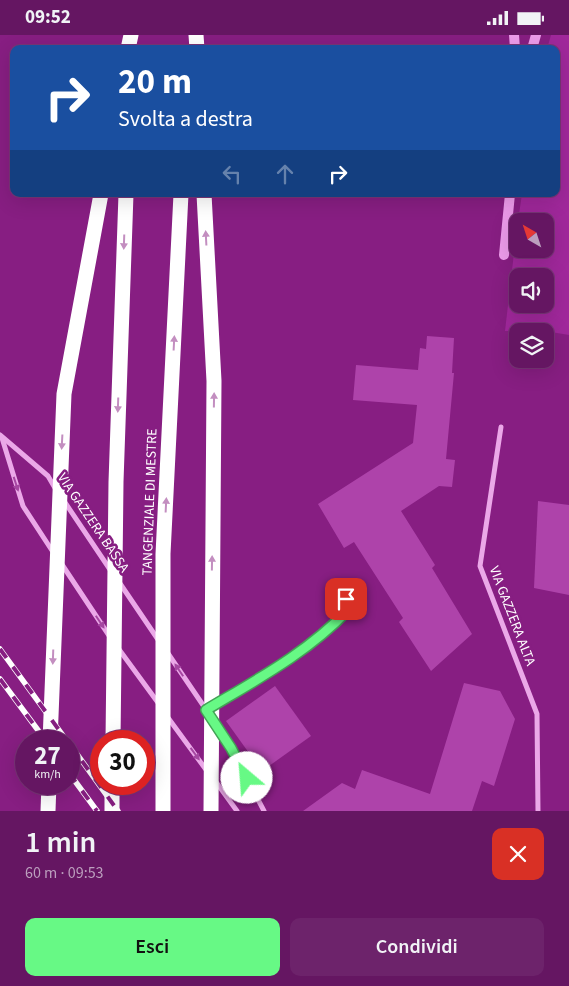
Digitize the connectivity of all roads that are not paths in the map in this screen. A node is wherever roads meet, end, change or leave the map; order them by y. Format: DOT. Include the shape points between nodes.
graph roads {
  1 [pos="100,197"];
  2 [pos="126,197"];
  3 [pos="181,197"];
  4 [pos="204,197"];
  5 [pos="501,427"];
  6 [pos="1,436"];
  7 [pos="346,599"];
  8 [pos="206,710"];
  9 [pos="50,730"];
  10 [pos="113,730"];
  11 [pos="48,795"];
  12 [pos="112,795"];
  13 [pos="48,811"];
  14 [pos="112,811"];
  15 [pos="163,811"];
  16 [pos="211,811"];
  17 [pos="237,811"];
  18 [pos="264,811"];
  19 [pos="538,811"];
  1 -- 9 [label="highway, one-way" via="64,393"];
  2 -- 10 [label="highway, one-way" via="116,482"];
  15 -- 3 [label="highway, TANGENZIALE DI MESTRE, one-way" via="163,554"];
  16 -- 4 [label="highway, one-way" via="214,381"];
  5 -- 19 [label="street, VIA GAZZERA ALTA" via="480,566 537,714"];
  8 -- 6 [label="street, VIA GAZZERA BASSA, one-way" via="48,476"];
  6 -- 17 [label="street, VIA GAZZERA BASSA, one-way" via="23,506 101,624"];
  7 -- 8 [label="lane" via="347,611 304,650"];
  8 -- 18 [label="street, VIA GAZZERA BASSA" via="231,748"];
  11 -- 13 [label="highway"];
  12 -- 14 [label="highway"];
}
